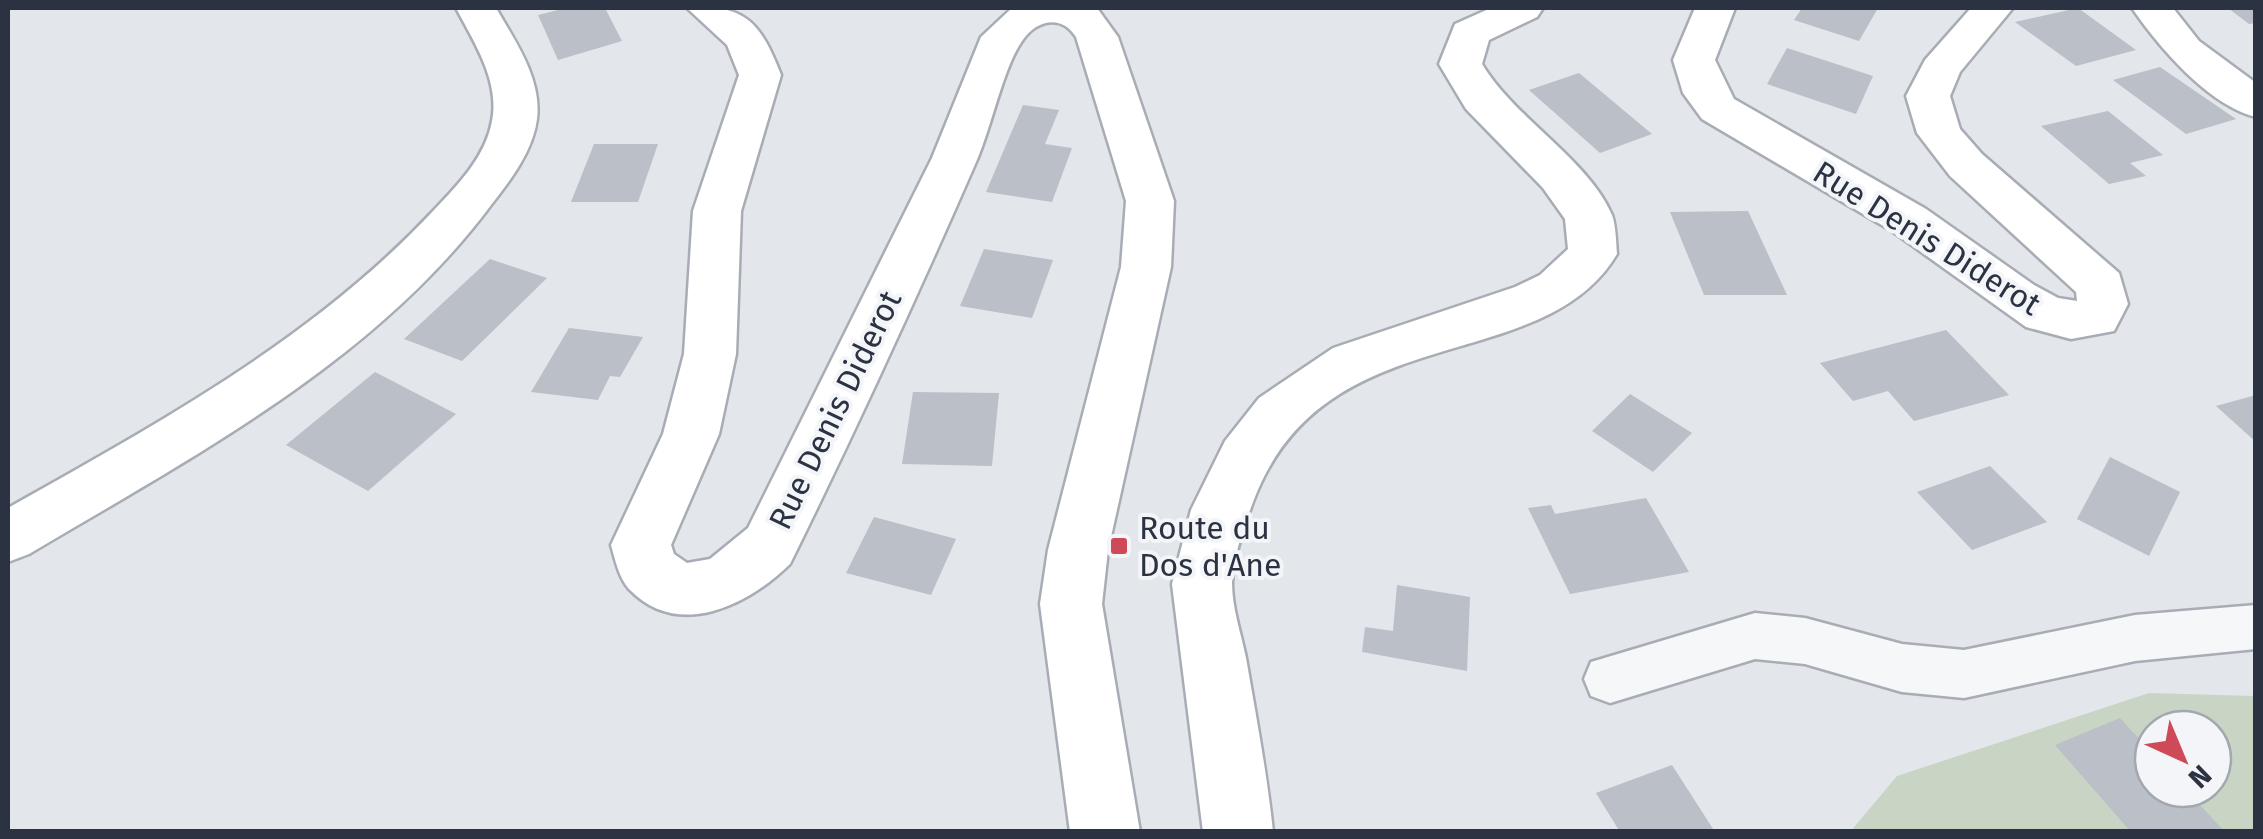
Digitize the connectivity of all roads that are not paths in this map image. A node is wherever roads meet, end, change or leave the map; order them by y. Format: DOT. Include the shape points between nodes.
graph roads {
  1 [pos="476,8"];
  2 [pos="707,8"];
  3 [pos="1060,8"];
  4 [pos="1523,8"];
  5 [pos="1715,8"];
  6 [pos="1993,8"];
  7 [pos="2152,8"];
  8 [pos="2256,104"];
  9 [pos="8,537"];
  10 [pos="2256,627"];
  11 [pos="1610,680"];
  12 [pos="1105,832"];
  13 [pos="1238,832"];
  1 -- 9 [label="main road" via="513,80 515,121 488,178 426,254 320,344 228,408"];
  2 -- 3 [label="main road, Rue Denis Diderot" via="746,39 760,76 717,211 710,354 691,434 641,545 649,570 682,590 716,585 770,546 955,158 1002,37 1023,17"];
  3 -- 12 [label="main road, Rue Denis Diderot" via="1082,15 1097,37 1150,201 1146,267 1071,604"];
  4 -- 13 [label="main road" via="1492,18 1466,38 1461,68 1595,222 1598,248 1581,276 1545,295 1352,362 1300,395 1238,461 1202,582"];
  5 -- 6 [label="main road, Rue Denis Diderot" via="1694,60 1718,109 1909,220 2044,314 2096,318 2101,286 1966,165 1940,133 1928,96 1940,69"];
  7 -- 8 [label="main road" via="2184,50"];
  10 -- 11 [label="street" via="2136,638 1964,674 1902,668 1805,641 1755,636"];
}
